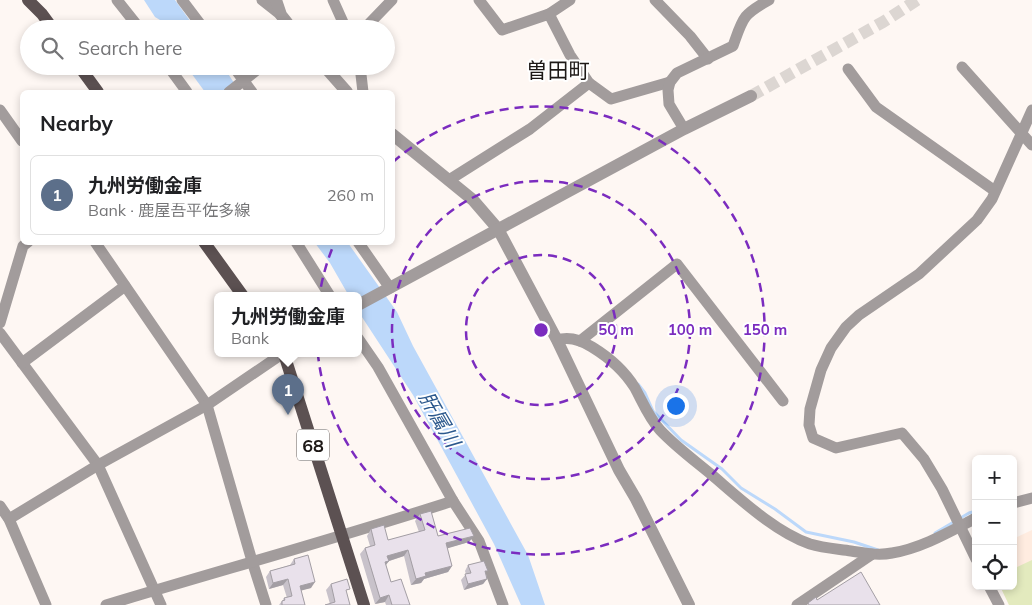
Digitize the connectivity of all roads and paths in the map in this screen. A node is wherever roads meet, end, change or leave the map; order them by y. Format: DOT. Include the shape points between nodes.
graph roads {
  1 [pos="28,0"];
  2 [pos="118,0"];
  3 [pos="182,0"];
  4 [pos="262,0"];
  5 [pos="276,0"];
  6 [pos="333,0"];
  7 [pos="392,0"];
  8 [pos="479,0"];
  9 [pos="570,0"];
  10 [pos="655,0"];
  11 [pos="769,0"];
  12 [pos="549,14"];
  13 [pos="281,15"];
  14 [pos="46,20"];
  15 [pos="133,20"];
  16 [pos="197,20"];
  17 [pos="285,20"];
  18 [pos="342,20"];
  19 [pos="373,20"];
  20 [pos="708,59"];
  21 [pos="962,67"];
  22 [pos="848,69"];
  23 [pos="86,75"];
  24 [pos="175,75"];
  25 [pos="238,75"];
  26 [pos="251,75"];
  27 [pos="332,75"];
  28 [pos="361,75"];
  29 [pos="242,82"];
  30 [pos="670,82"];
  31 [pos="589,83"];
  32 [pos="97,90"];
  33 [pos="186,90"];
  34 [pos="232,90"];
  35 [pos="250,90"];
  36 [pos="346,90"];
  37 [pos="363,90"];
  38 [pos="751,96"];
  39 [pos="0,110"];
  40 [pos="1032,110"];
  41 [pos="684,129"];
  42 [pos="1022,133"];
  43 [pos="395,136"];
  44 [pos="20,138"];
  45 [pos="1032,145"];
  46 [pos="449,180"];
  47 [pos="995,191"];
  48 [pos="498,229"];
  49 [pos="24,245"];
  50 [pos="97,245"];
  51 [pos="206,245"];
  52 [pos="298,245"];
  53 [pos="360,245"];
  54 [pos="125,286"];
  55 [pos="387,289"];
  56 [pos="240,292"];
  57 [pos="327,292"];
  58 [pos="362,303"];
  59 [pos="0,323"];
  60 [pos="0,333"];
  61 [pos="557,340"];
  62 [pos="580,341"];
  63 [pos="362,344"];
  64 [pos="279,357"];
  65 [pos="284,357"];
  66 [pos="22,362"];
  67 [pos="783,401"];
  68 [pos="207,405"];
  69 [pos="98,465"];
  70 [pos="1032,498"];
  71 [pos="453,501"];
  72 [pos="1017,502"];
  73 [pos="0,506"];
  74 [pos="8,520"];
  75 [pos="972,520"];
  76 [pos="959,526"];
  77 [pos="342,536"];
  78 [pos="972,551"];
  79 [pos="871,554"];
  80 [pos="252,561"];
  81 [pos="992,590"];
  82 [pos="154,591"];
  83 [pos="46,605"];
  84 [pos="106,605"];
  85 [pos="161,605"];
  86 [pos="266,605"];
  87 [pos="364,605"];
  88 [pos="503,605"];
  89 [pos="689,605"];
  90 [pos="797,605"];
  91 [pos="999,605"];
  1 -- 14 [label="main road"];
  2 -- 15 [label="street"];
  3 -- 16 [label="street"];
  4 -- 13 [label="street"];
  5 -- 13 [label="street"];
  6 -- 18 [label="street"];
  7 -- 19 [label="street"];
  8 -- 12 [label="street" via="502,30"];
  9 -- 12 [label="street"];
  10 -- 20 [label="street"];
  11 -- 20 [label="street" via="744,18 733,46"];
  12 -- 31 [label="street"];
  13 -- 17 [label="street"];
  20 -- 30 [label="street" via="677,73"];
  21 -- 42 [label="street"];
  22 -- 47 [label="street" via="876,107"];
  23 -- 32 [label="main road"];
  24 -- 33 [label="street"];
  25 -- 29 [label="street"];
  26 -- 29 [label="street"];
  27 -- 36 [label="street"];
  28 -- 37 [label="street"];
  29 -- 34 [label="street"];
  29 -- 35 [label="street"];
  30 -- 31 [label="street" via="612,99"];
  30 -- 41 [label="street" via="669,104"];
  31 -- 46 [label="street" via="530,128"];
  38 -- 41 [label="street"];
  39 -- 44 [label="street"];
  40 -- 42 [label="street"];
  41 -- 48 [label="street"];
  42 -- 45 [label="street"];
  42 -- 47 [label="street"];
  43 -- 46 [label="street"];
  46 -- 48 [label="street" via="473,200"];
  47 -- 76 [label="street" via="978,220 919,274 846,327 821,370 810,409 809,425 813,438 836,448 902,433 924,459"];
  48 -- 55 [label="street"];
  48 -- 61 [label="street"];
  49 -- 59 [label="street"];
  50 -- 54 [label="street"];
  51 -- 56 [label="main road"];
  52 -- 57 [label="street"];
  53 -- 55 [label="street"];
  54 -- 66 [label="street"];
  54 -- 68 [label="street"];
  55 -- 58 [label="street"];
  60 -- 66 [label="street"];
  61 -- 62 [label="street" via="566,337"];
  61 -- 89 [label="street"];
  62 -- 67 [label="street" via="677,264"];
  62 -- 79 [label="street" via="608,356 622,369 659,429 734,496 782,530 810,544"];
  63 -- 71 [label="street"];
  64 -- 68 [label="street"];
  65 -- 77 [label="main road, 68"];
  66 -- 69 [label="street"];
  68 -- 69 [label="street"];
  68 -- 80 [label="street"];
  69 -- 74 [label="street"];
  69 -- 82 [label="street"];
  70 -- 72 [label="street"];
  71 -- 77 [label="street"];
  71 -- 88 [label="street" via="479,541"];
  73 -- 74 [label="street"];
  74 -- 83 [label="street"];
  75 -- 76 [label="street"];
  76 -- 78 [label="street"];
  76 -- 79 [label="street" via="917,548 891,554"];
  77 -- 80 [label="street"];
  77 -- 87 [label="main road, 68"];
  79 -- 90 [label="street"];
  80 -- 82 [label="street"];
  80 -- 86 [label="street"];
  81 -- 91 [label="street"];
  82 -- 84 [label="street"];
  82 -- 85 [label="street"];
}
